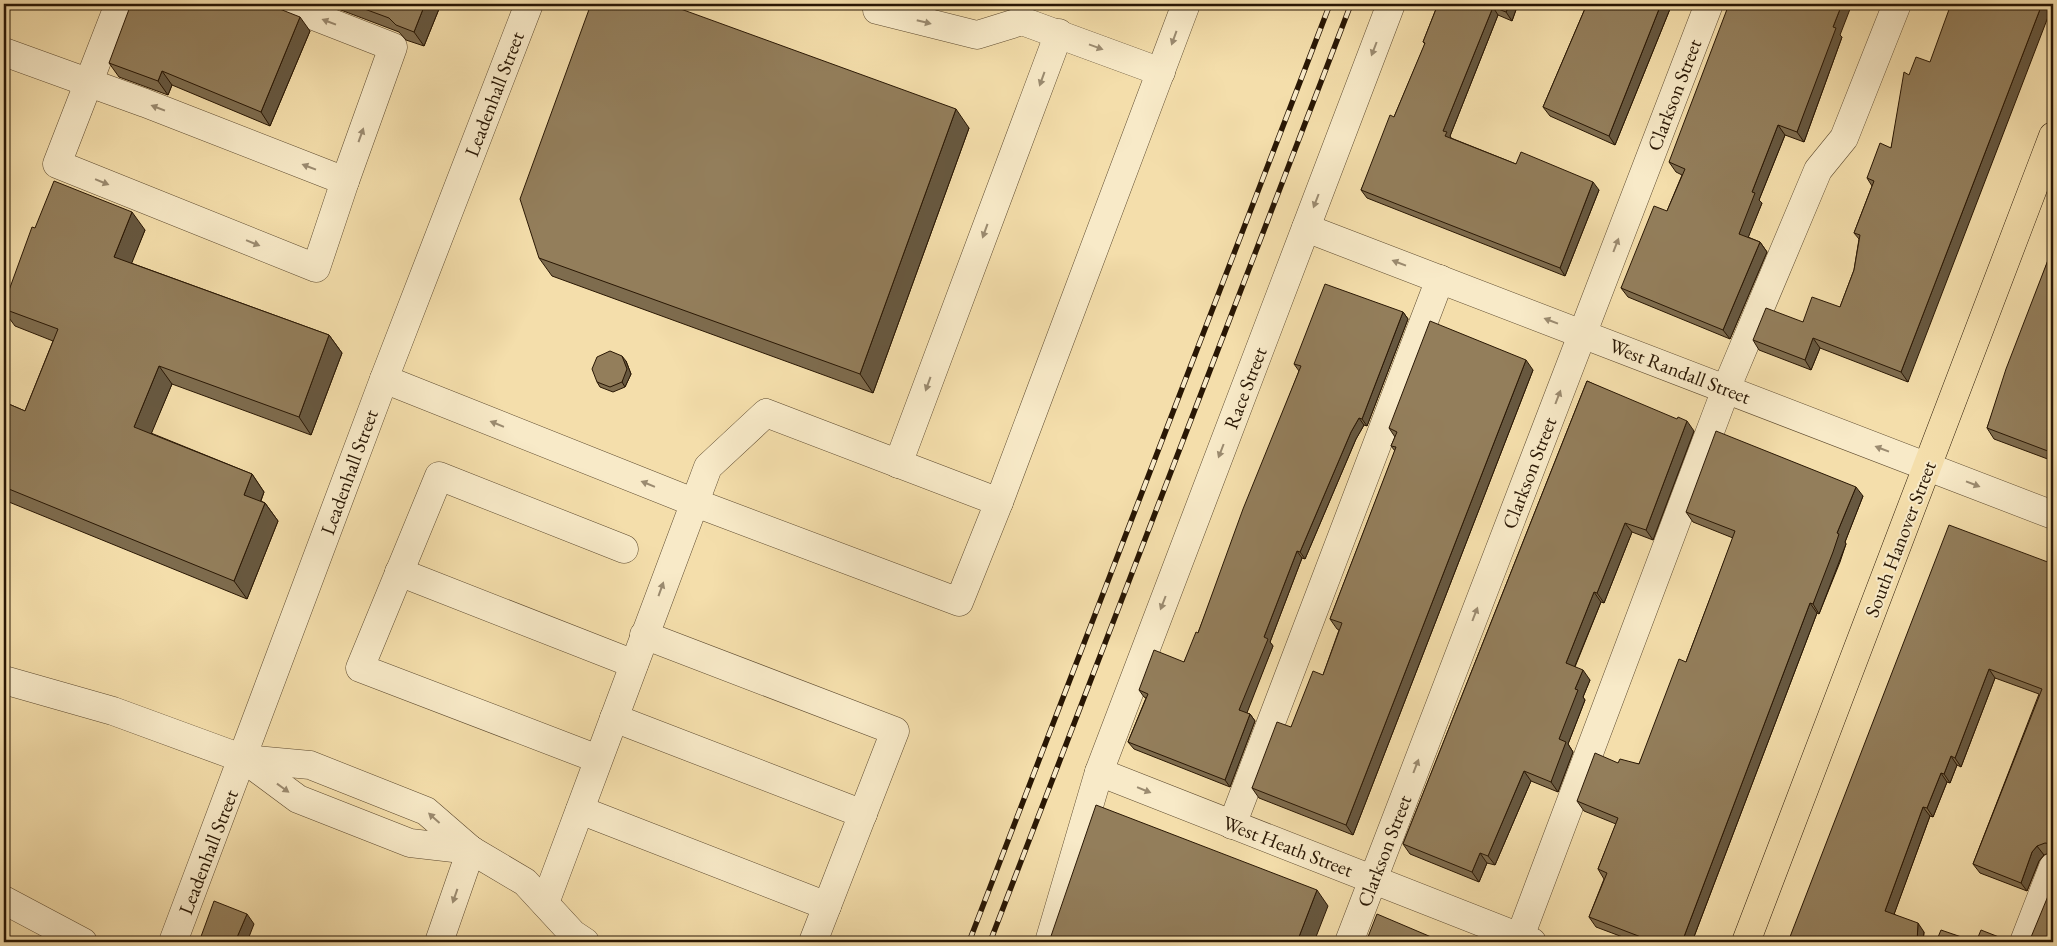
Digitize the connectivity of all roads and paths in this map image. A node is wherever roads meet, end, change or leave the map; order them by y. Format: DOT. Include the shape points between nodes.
graph roads {
  1 [pos="118,4"];
  2 [pos="283,4"];
  3 [pos="529,4"];
  4 [pos="1186,4"];
  5 [pos="1391,4"];
  6 [pos="1709,4"];
  7 [pos="1897,4"];
  8 [pos="872,6"];
  9 [pos="1025,13"];
  10 [pos="1059,33"];
  11 [pos="4,52"];
  12 [pos="1161,72"];
  13 [pos="88,84"];
  14 [pos="2053,136"];
  15 [pos="345,181"];
  16 [pos="1306,228"];
  17 [pos="1440,279"];
  18 [pos="1582,334"];
  19 [pos="384,379"];
  20 [pos="1726,389"];
  21 [pos="898,464"];
  22 [pos="1927,466"];
  23 [pos="694,502"];
  24 [pos="1000,502"];
  25 [pos="2053,515"];
  26 [pos="624,549"];
  27 [pos="399,572"];
  28 [pos="644,635"];
  29 [pos="634,664"];
  30 [pos="4,680"];
  31 [pos="614,718"];
  32 [pos="244,759"];
  33 [pos="598,760"];
  34 [pos="1099,772"];
  35 [pos="580,810"];
  36 [pos="863,814"];
  37 [pos="1232,825"];
  38 [pos="471,850"];
  39 [pos="2053,867"];
  40 [pos="1373,879"];
  41 [pos="4,900"];
  42 [pos="546,903"];
  43 [pos="827,906"];
  44 [pos="576,940"];
  45 [pos="1523,941"];
  46 [pos="83,942"];
  47 [pos="174,942"];
  48 [pos="438,942"];
  49 [pos="813,942"];
  50 [pos="1050,942"];
  51 [pos="1349,942"];
  52 [pos="1746,942"];
  53 [pos="2024,942"];
  1 -- 13 [label="street"];
  15 -- 2 [label="street, one-way" via="393,47"];
  3 -- 19 [label="street, Leadenhall Street"];
  4 -- 12 [label="street, one-way"];
  5 -- 16 [label="street, Race Street, one-way"];
  18 -- 6 [label="street, Clarkson Street, one-way"];
  7 -- 20 [label="street" via="1844,138 1818,170"];
  8 -- 9 [label="street, one-way" via="977,35"];
  9 -- 10 [label="street"];
  10 -- 12 [label="street, one-way"];
  10 -- 21 [label="street, one-way"];
  11 -- 13 [label="street"];
  12 -- 24 [label="street"];
  15 -- 13 [label="street, one-way"];
  13 -- 15 [label="street, one-way" via="57,164 316,268"];
  14 -- 22 [label="main road, South Hanover Street"];
  17 -- 16 [label="street, West Randall Street, one-way"];
  16 -- 34 [label="street, Race Street, one-way"];
  18 -- 17 [label="street, West Randall Street, one-way"];
  17 -- 37 [label="street"];
  18 -- 20 [label="street, West Randall Street"];
  40 -- 18 [label="street, Clarkson Street, one-way"];
  23 -- 19 [label="street, one-way"];
  19 -- 32 [label="street, Leadenhall Street"];
  22 -- 20 [label="street, West Randall Street, one-way"];
  20 -- 45 [label="street"];
  21 -- 23 [label="street" via="766,413 708,466"];
  21 -- 24 [label="street"];
  22 -- 25 [label="street, West Randall Street, one-way"];
  22 -- 52 [label="main road, South Hanover Street"];
  23 -- 24 [label="street" via="959,602"];
  28 -- 23 [label="street, one-way"];
  26 -- 27 [label="street" via="439,476"];
  27 -- 29 [label="street"];
  27 -- 33 [label="street" via="360,668"];
  28 -- 29 [label="street"];
  28 -- 36 [label="street" via="895,731"];
  29 -- 31 [label="street"];
  30 -- 32 [label="street" via="113,711"];
  31 -- 33 [label="street"];
  31 -- 36 [label="street"];
  32 -- 38 [label="street, one-way" via="298,799 410,842"];
  38 -- 32 [label="street, one-way" via="417,807 310,765"];
  32 -- 47 [label="street, Leadenhall Street"];
  33 -- 35 [label="street"];
  34 -- 37 [label="street, West Heath Street, one-way"];
  34 -- 50 [label="street, Race Street"];
  35 -- 42 [label="street"];
  35 -- 43 [label="street"];
  36 -- 43 [label="street"];
  37 -- 40 [label="street, West Heath Street"];
  38 -- 42 [label="street" via="524,882"];
  38 -- 48 [label="street, one-way"];
  39 -- 53 [label="street"];
  40 -- 45 [label="street, West Heath Street"];
  40 -- 51 [label="street, Clarkson Street"];
  41 -- 46 [label="street"];
  42 -- 44 [label="street"];
  43 -- 49 [label="street"];
}
